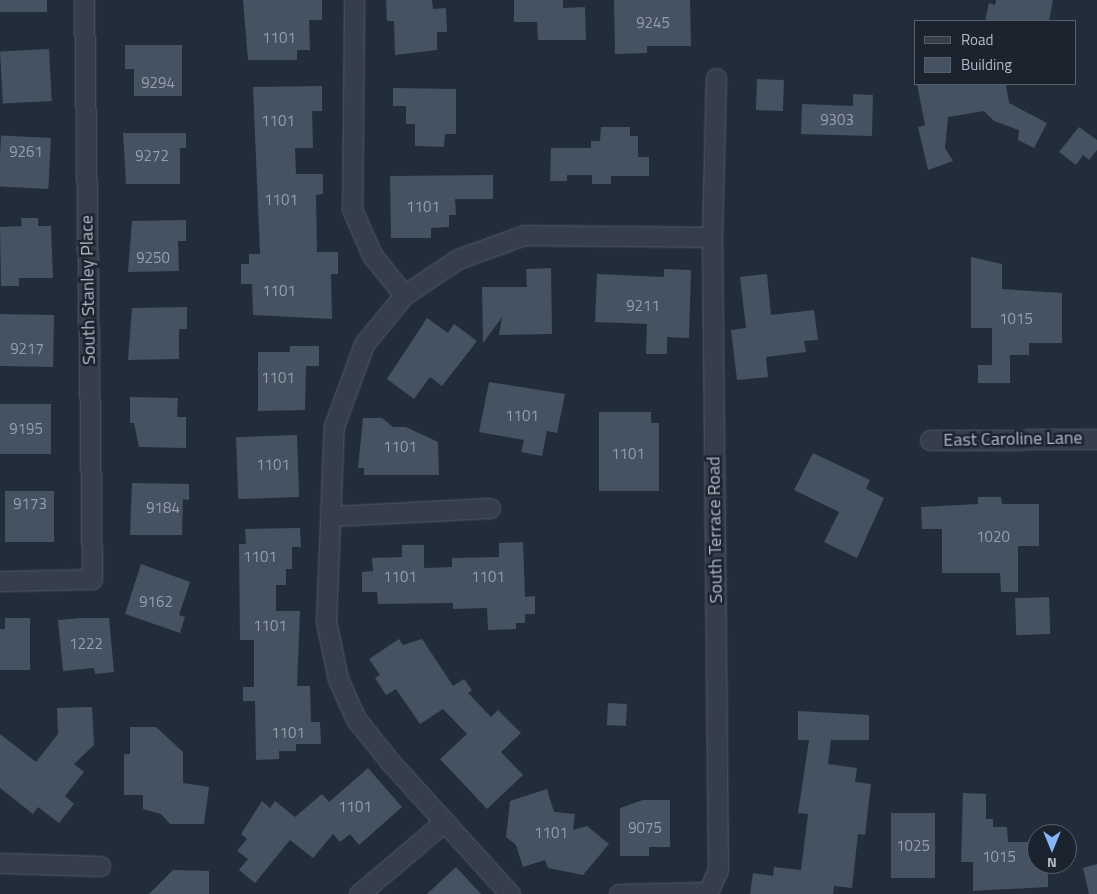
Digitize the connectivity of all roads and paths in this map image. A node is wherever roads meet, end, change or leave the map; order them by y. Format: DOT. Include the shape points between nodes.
graph roads {
  1 [pos="84,0"];
  2 [pos="354,0"];
  3 [pos="716,78"];
  4 [pos="712,237"];
  5 [pos="404,295"];
  6 [pos="1097,438"];
  7 [pos="930,440"];
  8 [pos="490,508"];
  9 [pos="332,516"];
  10 [pos="0,581"];
  11 [pos="444,822"];
  12 [pos="0,863"];
  13 [pos="100,866"];
  14 [pos="359,894"];
  15 [pos="510,894"];
  16 [pos="619,894"];
  1 -- 10 [label="street, South Stanley Place" via="92,580"];
  2 -- 5 [label="street" via="352,209 372,255"];
  3 -- 4 [label="street, South Terrace Road"];
  4 -- 5 [label="street" via="524,235 458,259"];
  4 -- 16 [label="street, South Terrace Road" via="718,870 708,892"];
  5 -- 9 [label="street" via="364,344 334,426"];
  6 -- 7 [label="street, East Caroline Lane"];
  8 -- 9 [label="street"];
  9 -- 11 [label="street" via="326,621 338,679 356,719"];
  11 -- 14 [label="street"];
  11 -- 15 [label="street"];
  12 -- 13 [label="street"];
}
